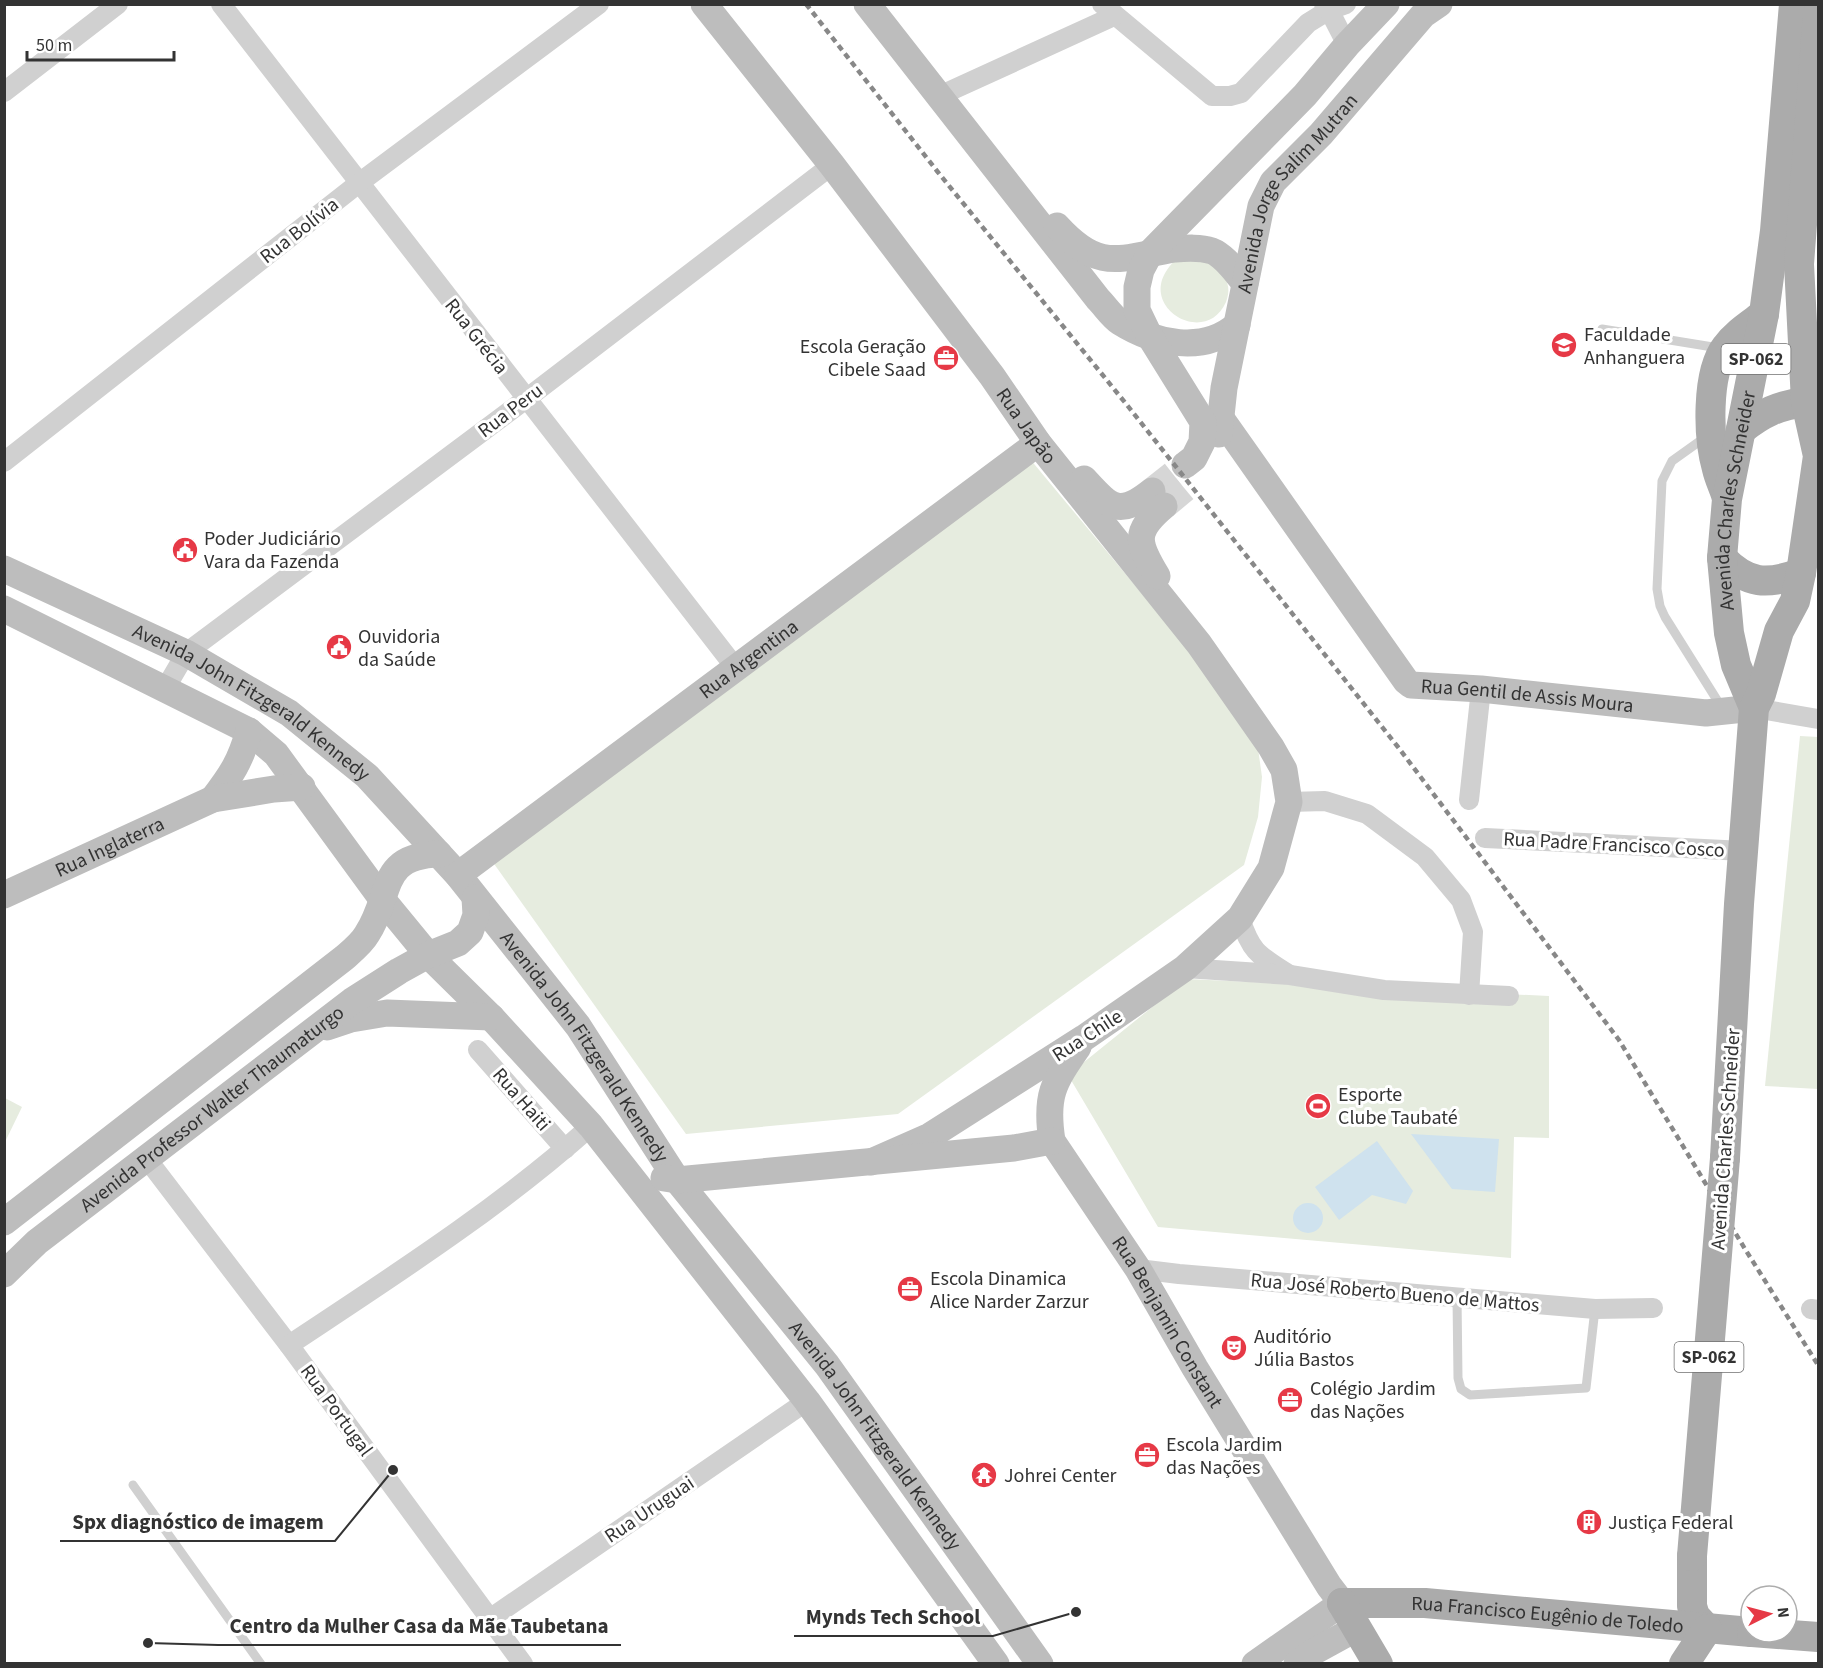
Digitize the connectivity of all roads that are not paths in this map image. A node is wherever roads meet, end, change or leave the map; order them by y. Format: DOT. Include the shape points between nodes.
graph roads {
  1 [pos="118,4"];
  2 [pos="221,4"];
  3 [pos="598,4"];
  4 [pos="704,4"];
  5 [pos="867,4"];
  6 [pos="885,4"];
  7 [pos="1386,4"];
  8 [pos="1439,4"];
  9 [pos="1794,4"];
  10 [pos="1333,6"];
  11 [pos="1108,10"];
  12 [pos="1818,13"];
  13 [pos="1347,45"];
  14 [pos="1816,80"];
  15 [pos="4,92"];
  16 [pos="944,94"];
  17 [pos="832,165"];
  18 [pos="359,183"];
  19 [pos="1150,253"];
  20 [pos="1245,283"];
  21 [pos="1764,314"];
  22 [pos="1237,325"];
  23 [pos="1602,329"];
  24 [pos="1149,335"];
  25 [pos="1724,349"];
  26 [pos="992,376"];
  27 [pos="526,399"];
  28 [pos="1812,403"];
  29 [pos="1220,417"];
  30 [pos="1741,430"];
  31 [pos="1711,432"];
  32 [pos="1038,443"];
  33 [pos="4,462"];
  34 [pos="1727,499"];
  35 [pos="1722,558"];
  36 [pos="4,569"];
  37 [pos="1801,573"];
  38 [pos="4,609"];
  39 [pos="1198,644"];
  40 [pos="186,653"];
  41 [pos="735,667"];
  42 [pos="1481,688"];
  43 [pos="165,689"];
  44 [pos="1754,708"];
  45 [pos="1724,712"];
  46 [pos="1818,719"];
  47 [pos="249,731"];
  48 [pos="302,787"];
  49 [pos="213,799"];
  50 [pos="1469,800"];
  51 [pos="1289,802"];
  52 [pos="1485,838"];
  53 [pos="1744,851"];
  54 [pos="439,854"];
  55 [pos="1271,868"];
  56 [pos="458,875"];
  57 [pos="4,895"];
  58 [pos="382,898"];
  59 [pos="475,898"];
  60 [pos="1240,918"];
  61 [pos="428,955"];
  62 [pos="1185,968"];
  63 [pos="1290,975"];
  64 [pos="1469,995"];
  65 [pos="1509,996"];
  66 [pos="491,1017"];
  67 [pos="306,1034"];
  68 [pos="1084,1038"];
  69 [pos="478,1050"];
  70 [pos="598,1134"];
  71 [pos="1052,1141"];
  72 [pos="565,1149"];
  73 [pos="147,1160"];
  74 [pos="871,1162"];
  75 [pos="677,1180"];
  76 [pos="4,1222"];
  77 [pos="4,1265"];
  78 [pos="1138,1269"];
  79 [pos="5,1274"];
  80 [pos="1457,1298"];
  81 [pos="1653,1308"];
  82 [pos="1595,1309"];
  83 [pos="289,1345"];
  84 [pos="807,1401"];
  85 [pos="133,1485"];
  86 [pos="1692,1563"];
  87 [pos="1350,1615"];
  88 [pos="490,1618"];
  89 [pos="1655,1623"];
  90 [pos="1707,1629"];
  91 [pos="1739,1631"];
  92 [pos="1799,1636"];
  93 [pos="1818,1637"];
  94 [pos="261,1664"];
  95 [pos="523,1664"];
  96 [pos="996,1664"];
  97 [pos="1040,1664"];
  98 [pos="1255,1664"];
  99 [pos="1297,1664"];
  100 [pos="1378,1664"];
  101 [pos="1684,1664"];
  1 -- 15 [label="street"];
  2 -- 18 [label="street, Rua Grécia"];
  3 -- 18 [label="street, Rua Bolívia"];
  4 -- 17 [label="main road, Rua Japão"];
  5 -- 16 [label="main road"];
  6 -- 16 [label="main road"];
  7 -- 13 [label="main road, Avenida Jorge Salim Mutran"];
  8 -- 20 [label="main road, Avenida Jorge Salim Mutran" via="1423,15 1321,134 1273,182 1261,206"];
  9 -- 21 [label="main road, Avenida Charles Schneider / SP-062"];
  10 -- 11 [label="street" via="1308,23 1241,93 1230,96 1212,96"];
  10 -- 13 [label="street"];
  11 -- 16 [label="street"];
  12 -- 14 [label="main road, Avenida Charles Schneider / SP-062"];
  13 -- 19 [label="main road, Avenida Jorge Salim Mutran" via="1305,95"];
  14 -- 28 [label="main road, Avenida Charles Schneider / SP-062" via="1799,264"];
  16 -- 19 [label="main road" via="1073,243 1091,255 1107,259"];
  16 -- 24 [label="main road" via="1098,299 1119,322"];
  17 -- 26 [label="main road, Rua Japão"];
  17 -- 27 [label="street, Rua Peru"];
  18 -- 27 [label="street, Rua Grécia"];
  18 -- 33 [label="street, Rua Bolívia"];
  19 -- 20 [label="main road" via="1190,247 1213,251"];
  19 -- 24 [label="main road, Avenida Jorge Salim Mutran" via="1137,287 1137,310"];
  20 -- 22 [label="main road, Avenida Jorge Salim Mutran"];
  21 -- 25 [label="main road, SP-062"];
  21 -- 30 [label="main road, Avenida Charles Schneider / SP-062"];
  22 -- 24 [label="main road" via="1226,335 1199,343 1168,342"];
  22 -- 29 [label="main road, Avenida Jorge Salim Mutran"];
  23 -- 25 [label="lane"];
  24 -- 29 [label="main road, Avenida Jorge Salim Mutran" via="1203,422 1202,442 1190,472 1208,466 1219,447"];
  25 -- 31 [label="main road, SP-062" via="1715,371"];
  26 -- 32 [label="main road, Rua Japão"];
  26 -- 39 [label="main road" via="1103,499 1118,507 1158,499 1141,537 1147,558"];
  27 -- 40 [label="street, Rua Peru"];
  27 -- 41 [label="street, Rua Grécia"];
  28 -- 30 [label="main road" via="1787,404 1770,410"];
  28 -- 37 [label="main road, Avenida Charles Schneider / SP-062" via="1818,456"];
  29 -- 42 [label="main road, Rua Gentil de Assis Moura" via="1406,681 1420,686"];
  30 -- 34 [label="main road, Avenida Charles Schneider / SP-062"];
  31 -- 34 [label="main road, SP-062" via="1716,468"];
  31 -- 45 [label="lane" via="1672,461 1662,481 1657,589 1665,617"];
  32 -- 39 [label="main road, Rua Japão"];
  32 -- 41 [label="main road, Rua Argentina"];
  34 -- 35 [label="main road, Avenida Charles Schneider / SP-062"];
  35 -- 37 [label="main road" via="1749,579 1768,582"];
  35 -- 44 [label="main road, Avenida Charles Schneider / SP-062" via="1729,633 1736,665"];
  36 -- 40 [label="main road, Avenida John Fitzgerald Kennedy"];
  37 -- 44 [label="main road, Avenida Charles Schneider / SP-062" via="1795,601 1779,631"];
  38 -- 43 [label="main road, Avenida John Fitzgerald Kennedy"];
  39 -- 51 [label="main road, Rua Japão" via="1271,747 1284,770"];
  40 -- 43 [label="street"];
  40 -- 54 [label="main road, Avenida John Fitzgerald Kennedy" via="290,713 367,776"];
  41 -- 56 [label="main road, Rua Argentina"];
  42 -- 45 [label="main road, Rua Gentil de Assis Moura"];
  42 -- 50 [label="street"];
  43 -- 47 [label="main road, Avenida John Fitzgerald Kennedy"];
  44 -- 45 [label="main road, Rua Gentil de Assis Moura"];
  44 -- 46 [label="street"];
  44 -- 53 [label="main road, Avenida Charles Schneider / SP-062"];
  47 -- 48 [label="main road, Avenida John Fitzgerald Kennedy" via="276,754"];
  47 -- 49 [label="main road, Avenida John Fitzgerald Kennedy" via="233,773"];
  48 -- 49 [label="main road, Avenida John Fitzgerald Kennedy"];
  48 -- 58 [label="main road, Avenida John Fitzgerald Kennedy"];
  49 -- 57 [label="main road, Rua Inglaterra"];
  51 -- 55 [label="main road, Rua Japão"];
  51 -- 64 [label="street" via="1325,801 1367,814 1425,857 1461,900 1473,932"];
  52 -- 53 [label="street, Rua Padre Francisco Cosco"];
  53 -- 86 [label="main road, Avenida Charles Schneider / SP-062, bridge" via="1724,1179"];
  54 -- 56 [label="main road, Avenida John Fitzgerald Kennedy"];
  54 -- 58 [label="main road" via="406,860 392,874"];
  55 -- 60 [label="main road, Rua Chile"];
  56 -- 59 [label="main road, Avenida John Fitzgerald Kennedy"];
  58 -- 61 [label="main road, Avenida John Fitzgerald Kennedy"];
  58 -- 76 [label="main road, Avenida Professor Walter Thaumaturgo" via="367,934 344,958"];
  59 -- 61 [label="main road" via="476,915 470,932 458,943"];
  59 -- 75 [label="main road, Avenida John Fitzgerald Kennedy" via="578,1026"];
  60 -- 62 [label="main road, Rua Chile"];
  60 -- 63 [label="street" via="1247,940 1258,955"];
  61 -- 66 [label="main road, Avenida John Fitzgerald Kennedy"];
  61 -- 67 [label="main road, Avenida Professor Walter Thaumaturgo"];
  62 -- 63 [label="street"];
  62 -- 68 [label="main road, Rua Chile"];
  63 -- 64 [label="street" via="1384,990"];
  64 -- 65 [label="street"];
  66 -- 67 [label="main road" via="387,1013 351,1019"];
  66 -- 70 [label="main road, Avenida John Fitzgerald Kennedy"];
  67 -- 73 [label="main road, Avenida Professor Walter Thaumaturgo"];
  68 -- 71 [label="main road, Rua Benjamin Constant" via="1051,1090 1048,1118"];
  68 -- 74 [label="main road, Rua Chile" via="930,1136"];
  69 -- 72 [label="street, Rua Haiti"];
  70 -- 72 [label="street"];
  70 -- 75 [label="main road" via="645,1171"];
  70 -- 84 [label="main road, Avenida John Fitzgerald Kennedy"];
  71 -- 74 [label="main road, Rua Chile"];
  71 -- 78 [label="main road, Rua Benjamin Constant"];
  72 -- 83 [label="street" via="436,1248"];
  73 -- 79 [label="main road, Avenida Professor Walter Thaumaturgo" via="37,1242"];
  73 -- 83 [label="street, Rua Portugal"];
  74 -- 75 [label="main road, Rua Chile"];
  75 -- 97 [label="main road, Avenida John Fitzgerald Kennedy" via="827,1365"];
  77 -- 79 [label="main road"];
  78 -- 80 [label="street, Rua José Roberto Bueno de Mattos"];
  78 -- 87 [label="main road, Rua Benjamin Constant" via="1195,1368"];
  80 -- 82 [label="street, Rua José Roberto Bueno de Mattos"];
  80 -- 82 [label="lane" via="1458,1378 1461,1389 1470,1395 1586,1388"];
  81 -- 82 [label="street, Rua José Roberto Bueno de Mattos"];
  83 -- 88 [label="street, Rua Portugal"];
  84 -- 88 [label="street, Rua Uruguai"];
  84 -- 96 [label="main road, Avenida John Fitzgerald Kennedy"];
  85 -- 94 [label="lane"];
  86 -- 89 [label="main road, Avenida Charles Schneider" via="1678,1600"];
  86 -- 90 [label="main road, Avenida Charles Schneider" via="1692,1606"];
  87 -- 89 [label="main road, Rua Francisco Eugênio de Toledo" via="1378,1604 1425,1603"];
  87 -- 98 [label="main road"];
  87 -- 99 [label="main road"];
  87 -- 100 [label="main road, Rua Benjamin Constant"];
  88 -- 95 [label="street, Rua Portugal"];
  89 -- 90 [label="main road, Rua Francisco Eugênio de Toledo"];
  90 -- 91 [label="main road, Rua Francisco Eugênio de Toledo"];
  90 -- 101 [label="main road"];
  92 -- 93 [label="main road, Rua Francisco Eugênio de Toledo"];
}
